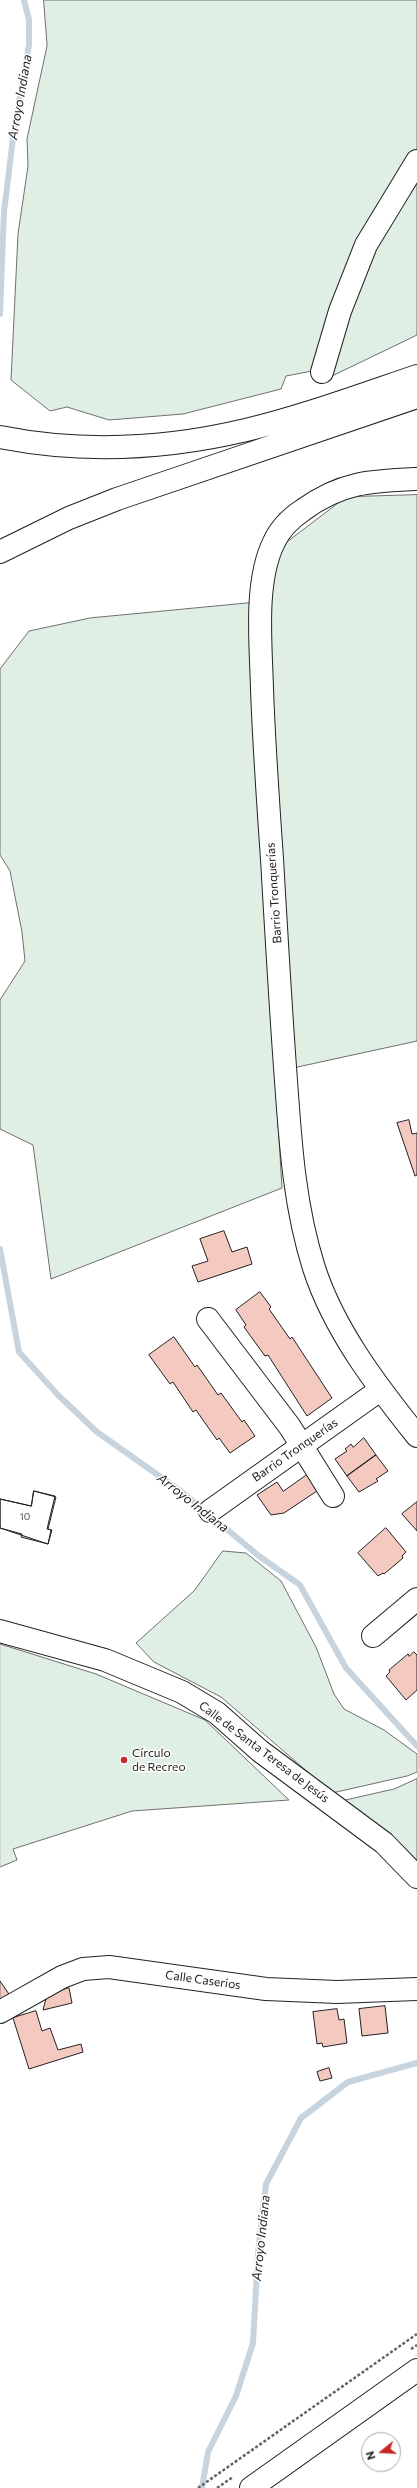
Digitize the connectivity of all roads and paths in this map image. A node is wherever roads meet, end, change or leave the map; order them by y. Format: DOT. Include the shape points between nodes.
graph roads {
  1 [pos="417,161"];
  2 [pos="322,372"];
  3 [pos="417,376"];
  4 [pos="417,397"];
  5 [pos="0,437"];
  6 [pos="417,479"];
  7 [pos="0,552"];
  8 [pos="208,1319"];
  9 [pos="380,1390"];
  10 [pos="417,1436"];
  11 [pos="295,1437"];
  12 [pos="333,1496"];
  13 [pos="210,1511"];
  14 [pos="417,1599"];
  15 [pos="0,1631"];
  16 [pos="373,1636"];
  17 [pos="417,1877"];
  18 [pos="417,1989"];
  19 [pos="0,2012"];
  20 [pos="417,2334"];
  21 [pos="417,2370"];
  22 [pos="198,2488"];
  23 [pos="251,2488"];
  1 -- 2 [label="main road" via="366,245 340,311"];
  3 -- 5 [label="main road" via="281,421 201,440 139,446 76,447"];
  4 -- 7 [label="main road" via="118,499 54,524"];
  6 -- 9 [label="main road, Barrio Tronquerías" via="352,484 327,494 301,511 288,522 274,542 264,576 261,599 263,719 292,1163 301,1221 315,1271 336,1318"];
  8 -- 11 [label="main road, Barrio Tronquerías"];
  9 -- 10 [label="main road, Barrio Tronquerías"];
  9 -- 11 [label="main road, Barrio Tronquerías"];
  11 -- 12 [label="main road"];
  11 -- 13 [label="main road, Barrio Tronquerías"];
  14 -- 16 [label="main road"];
  15 -- 17 [label="main road, Calle de Santa Teresa de Jesús" via="105,1660 182,1692 217,1713 260,1751 384,1843"];
  18 -- 19 [label="main road, Calle Caserios" via="337,1992 266,1989 109,1967 83,1969 62,1977"];
  20 -- 22 [label="path"];
  21 -- 23 [label="main road"];
}
